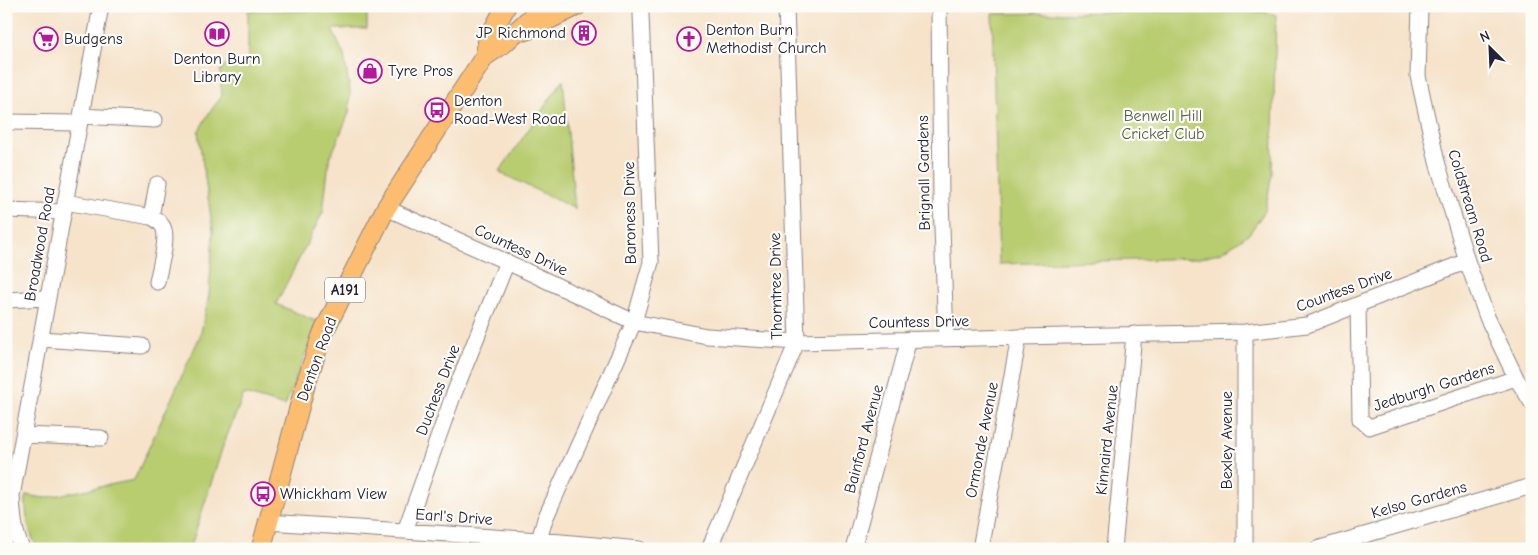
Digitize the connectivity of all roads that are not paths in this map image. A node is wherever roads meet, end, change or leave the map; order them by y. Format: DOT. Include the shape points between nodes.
graph roads {
  1 [pos="101,6"];
  2 [pos="488,6"];
  3 [pos="506,6"];
  4 [pos="518,6"];
  5 [pos="558,6"];
  6 [pos="576,6"];
  7 [pos="786,6"];
  8 [pos="939,6"];
  9 [pos="1420,6"];
  10 [pos="541,9"];
  11 [pos="641,14"];
  12 [pos="494,30"];
  13 [pos="512,36"];
  14 [pos="485,56"];
  15 [pos="80,120"];
  16 [pos="155,120"];
  17 [pos="6,122"];
  18 [pos="157,184"];
  19 [pos="65,207"];
  20 [pos="386,208"];
  21 [pos="6,210"];
  22 [pos="151,217"];
  23 [pos="1467,261"];
  24 [pos="507,262"];
  25 [pos="157,282"];
  26 [pos="48,298"];
  27 [pos="6,300"];
  28 [pos="1358,304"];
  29 [pos="634,322"];
  30 [pos="1245,332"];
  31 [pos="1134,334"];
  32 [pos="1019,337"];
  33 [pos="946,338"];
  34 [pos="41,339"];
  35 [pos="909,339"];
  36 [pos="797,342"];
  37 [pos="142,346"];
  38 [pos="1516,378"];
  39 [pos="1532,403"];
  40 [pos="23,436"];
  41 [pos="101,438"];
  42 [pos="1532,486"];
  43 [pos="10,507"];
  44 [pos="268,522"];
  45 [pos="405,531"];
  46 [pos="539,540"];
  47 [pos="20,548"];
  48 [pos="261,549"];
  49 [pos="639,549"];
  50 [pos="709,549"];
  51 [pos="853,549"];
  52 [pos="980,549"];
  53 [pos="1114,549"];
  54 [pos="1245,549"];
  55 [pos="1316,549"];
  1 -- 15 [label="street, Broadwood Road"];
  2 -- 12 [label="main road"];
  3 -- 12 [label="main road, Denton Road / A191"];
  4 -- 10 [label="main road"];
  5 -- 10 [label="main road"];
  6 -- 13 [label="main road"];
  7 -- 36 [label="street, Thorntree Drive"];
  8 -- 33 [label="street, Brignall Gardens"];
  9 -- 23 [label="street, Coldstream Road" via="1418,76 1437,162"];
  10 -- 13 [label="main road, Denton Road / A191"];
  11 -- 29 [label="street, Baroness Drive" via="651,262"];
  12 -- 14 [label="main road, Denton Road / A191"];
  13 -- 14 [label="main road, Denton Road / A191"];
  14 -- 20 [label="main road, Denton Road / A191"];
  15 -- 16 [label="street"];
  15 -- 17 [label="street"];
  15 -- 19 [label="street, Broadwood Road"];
  18 -- 22 [label="street"];
  19 -- 21 [label="street"];
  19 -- 22 [label="street"];
  19 -- 26 [label="street, Broadwood Road"];
  20 -- 24 [label="street, Countess Drive"];
  20 -- 44 [label="main road, Denton Road / A191" via="322,335"];
  22 -- 25 [label="street" via="164,228 165,236"];
  23 -- 28 [label="street, Countess Drive"];
  23 -- 38 [label="street, Coldstream Road" via="1487,317"];
  24 -- 29 [label="street, Countess Drive"];
  24 -- 45 [label="street, Duchess Drive" via="453,396"];
  26 -- 27 [label="street"];
  26 -- 34 [label="street, Broadwood Road"];
  28 -- 30 [label="street, Countess Drive" via="1307,325"];
  28 -- 38 [label="street, Jedburgh Gardens" via="1360,419 1369,427"];
  29 -- 36 [label="street, Countess Drive" via="707,336"];
  29 -- 46 [label="street, Baroness Drive" via="545,519"];
  30 -- 31 [label="street, Countess Drive"];
  30 -- 54 [label="street, Bexley Avenue"];
  31 -- 32 [label="street, Countess Drive"];
  31 -- 53 [label="street, Kinnaird Avenue"];
  32 -- 33 [label="street, Countess Drive"];
  32 -- 52 [label="street, Ormonde Avenue"];
  33 -- 35 [label="street, Countess Drive"];
  34 -- 37 [label="street"];
  34 -- 40 [label="street, Broadwood Road"];
  35 -- 36 [label="street, Countess Drive"];
  35 -- 51 [label="street, Bainford Avenue"];
  36 -- 50 [label="street, Thorntree Drive"];
  38 -- 39 [label="street, Coldstream Road"];
  40 -- 41 [label="street"];
  40 -- 43 [label="street, Broadwood Road"];
  42 -- 55 [label="street, Kelso Gardens"];
  43 -- 47 [label="street, Broadwood Road"];
  44 -- 45 [label="street, Earl's Drive"];
  44 -- 48 [label="main road, Denton Road / A191"];
  45 -- 46 [label="street, Earl's Drive"];
  46 -- 49 [label="street, Earl's Drive"];
}
